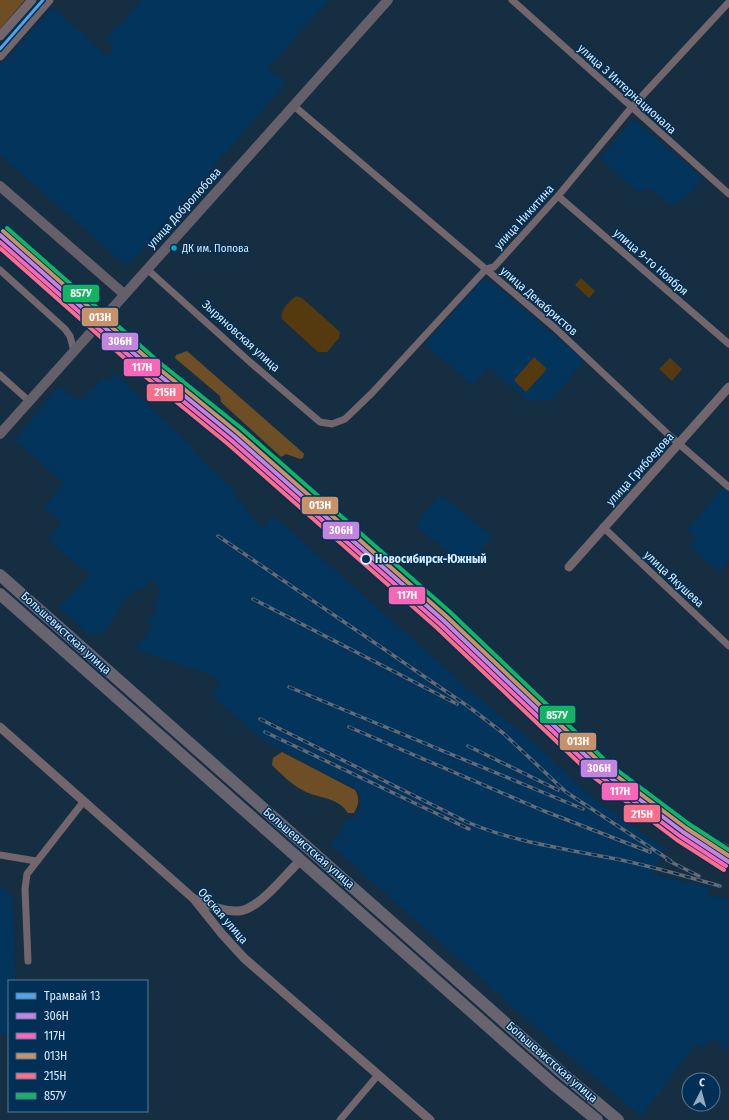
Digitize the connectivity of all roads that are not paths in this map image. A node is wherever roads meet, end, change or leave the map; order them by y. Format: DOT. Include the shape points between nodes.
graph roads {
  1 [pos="32,0"];
  2 [pos="49,0"];
  3 [pos="388,0"];
  4 [pos="512,0"];
  5 [pos="729,2"];
  6 [pos="0,36"];
  7 [pos="0,56"];
  8 [pos="294,106"];
  9 [pos="631,108"];
  10 [pos="0,186"];
  11 [pos="729,194"];
  12 [pos="558,196"];
  13 [pos="147,268"];
  14 [pos="486,269"];
  15 [pos="0,270"];
  16 [pos="124,294"];
  17 [pos="729,344"];
  18 [pos="74,351"];
  19 [pos="0,375"];
  20 [pos="729,387"];
  21 [pos="29,401"];
  22 [pos="320,422"];
  23 [pos="0,434"];
  24 [pos="679,444"];
  25 [pos="729,487"];
  26 [pos="603,527"];
  27 [pos="569,567"];
  28 [pos="0,575"];
  29 [pos="0,594"];
  30 [pos="729,646"];
  31 [pos="0,727"];
  32 [pos="84,802"];
  33 [pos="0,855"];
  34 [pos="301,860"];
  35 [pos="36,861"];
  36 [pos="194,899"];
  37 [pos="28,960"];
  38 [pos="378,1075"];
  39 [pos="340,1120"];
  40 [pos="430,1120"];
  41 [pos="597,1120"];
  42 [pos="618,1120"];
  1 -- 6 [label="street"];
  2 -- 7 [label="street"];
  3 -- 8 [label="main road, улица Добролюбова"];
  4 -- 9 [label="street, улица 3 Интернационала"];
  5 -- 9 [label="street, улица Никитина"];
  8 -- 13 [label="main road, улица Добролюбова"];
  8 -- 14 [label="street, улица Декабристов"];
  9 -- 11 [label="street, улица 3 Интернационала"];
  9 -- 12 [label="street, улица Никитина"];
  10 -- 16 [label="main road"];
  12 -- 14 [label="street, улица Никитина" via="494,267"];
  12 -- 17 [label="street, улица 9-го Ноября"];
  13 -- 16 [label="main road, улица Добролюбова"];
  13 -- 22 [label="street, Зыряновская улица"];
  14 -- 22 [label="street, улица Никитина" via="345,419 332,424"];
  14 -- 24 [label="street, улица Декабристов" via="555,328"];
  15 -- 18 [label="street" via="65,329"];
  16 -- 18 [label="main road, улица Добролюбова"];
  18 -- 21 [label="main road, улица Добролюбова"];
  19 -- 21 [label="street"];
  20 -- 24 [label="street, улица Грибоедова"];
  21 -- 23 [label="main road, улица Добролюбова"];
  24 -- 25 [label="street, улица Декабристов"];
  24 -- 26 [label="street, улица Грибоедова"];
  26 -- 27 [label="street, улица Грибоедова"];
  26 -- 30 [label="street, улица Якушева"];
  28 -- 42 [label="highway, Большевистская улица"];
  29 -- 34 [label="highway, Большевистская улица"];
  31 -- 32 [label="street, Обская улица"];
  32 -- 35 [label="street"];
  32 -- 36 [label="street, Обская улица"];
  33 -- 35 [label="street"];
  34 -- 36 [label="street" via="253,906 240,911 227,910"];
  34 -- 41 [label="highway, Большевистская улица"];
  35 -- 37 [label="street" via="29,871 26,885"];
  36 -- 38 [label="street, Обская улица" via="244,958"];
  38 -- 39 [label="street"];
  38 -- 40 [label="street, Обская улица"];
}
